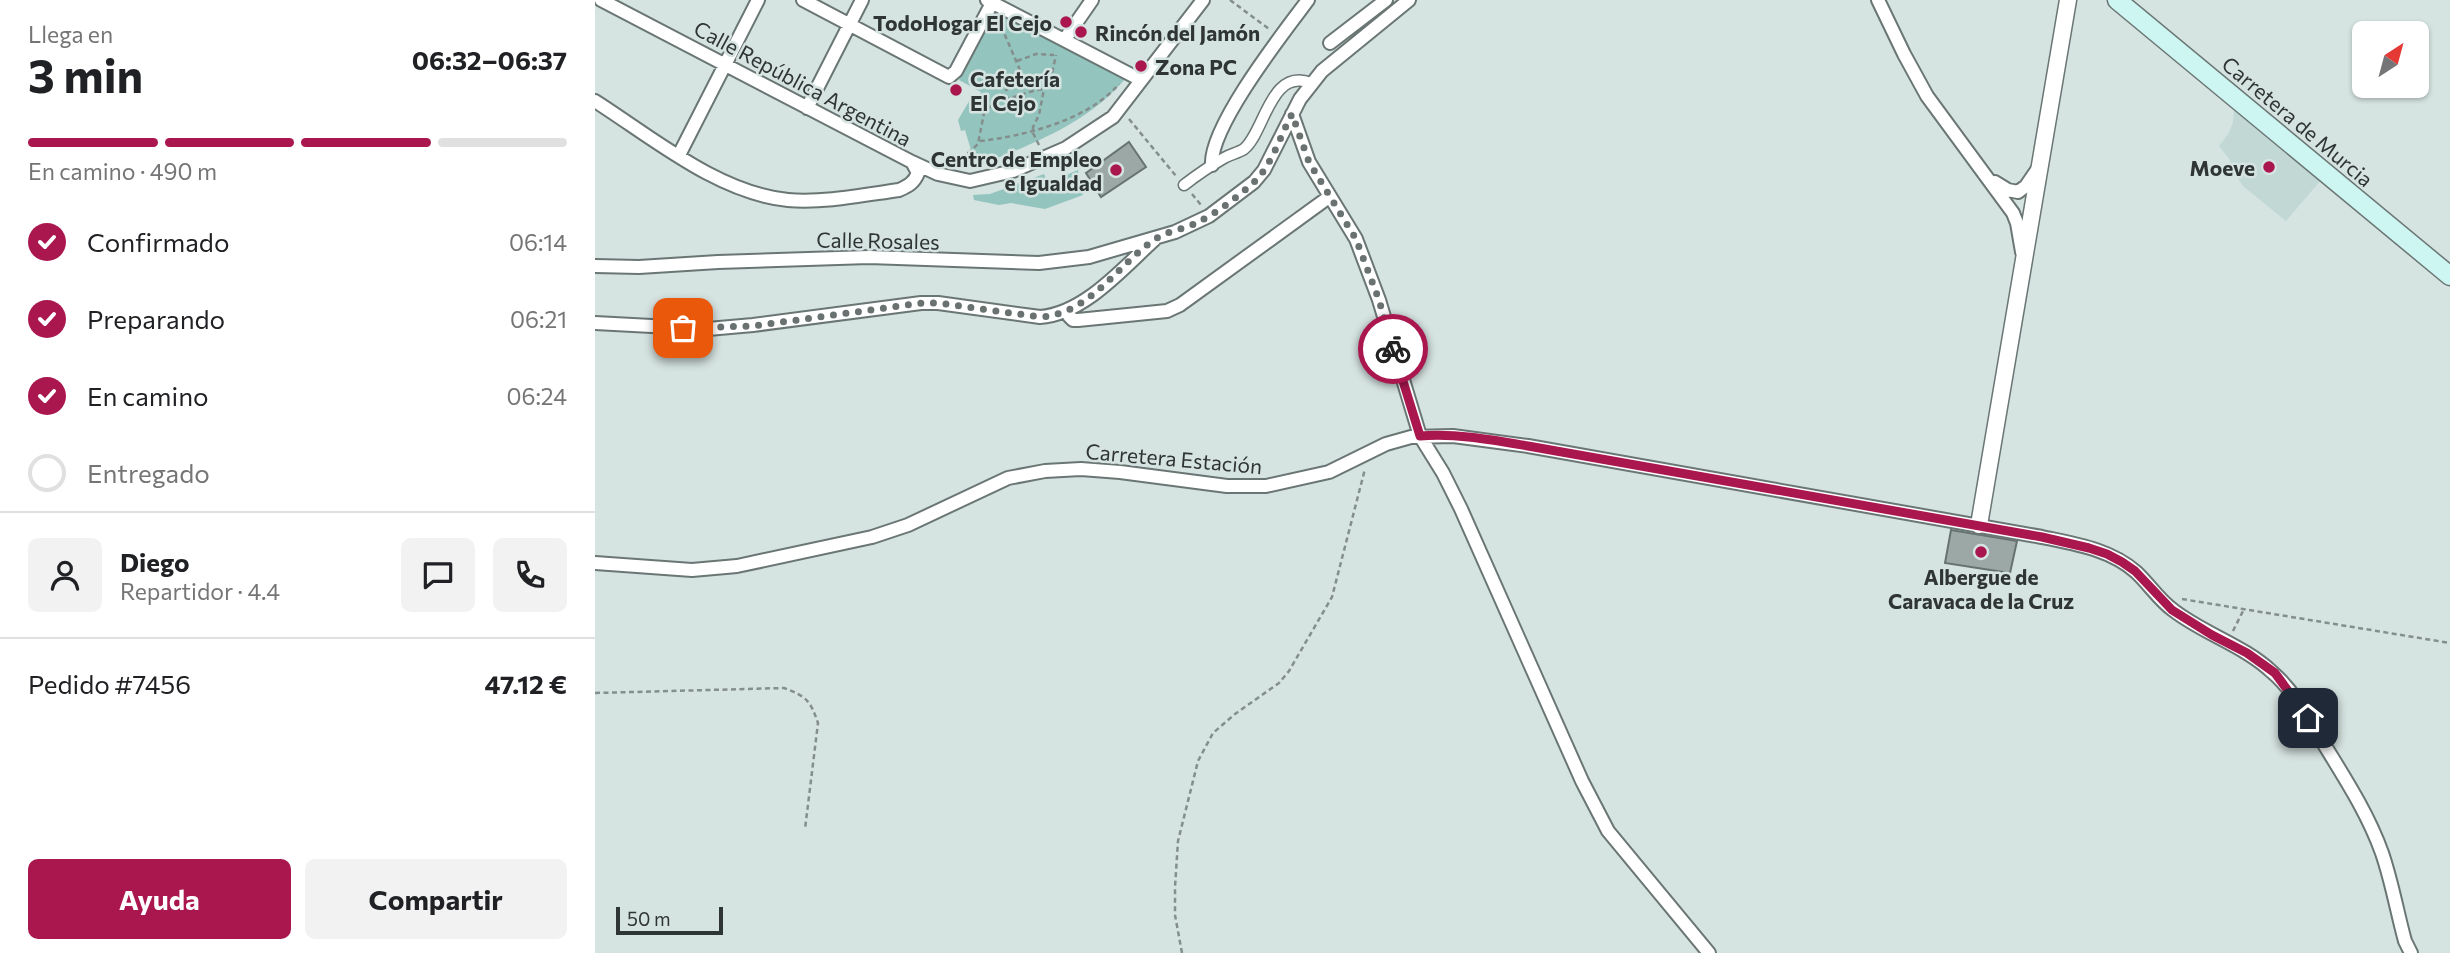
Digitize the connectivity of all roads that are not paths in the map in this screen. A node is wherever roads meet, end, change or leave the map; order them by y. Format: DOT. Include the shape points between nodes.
graph roads {
  1 [pos="601,0"];
  2 [pos="758,0"];
  3 [pos="803,0"];
  4 [pos="862,0"];
  5 [pos="1092,0"];
  6 [pos="1203,0"];
  7 [pos="1308,0"];
  8 [pos="1386,0"];
  9 [pos="1409,0"];
  10 [pos="1878,0"];
  11 [pos="2068,0"];
  12 [pos="2117,0"];
  13 [pos="990,1"];
  14 [pos="849,24"];
  15 [pos="1067,40"];
  16 [pos="1330,43"];
  17 [pos="725,64"];
  18 [pos="1141,80"];
  19 [pos="1311,83"];
  20 [pos="595,101"];
  21 [pos="807,108"];
  22 [pos="1292,114"];
  23 [pos="679,155"];
  24 [pos="912,162"];
  25 [pos="2041,163"];
  26 [pos="1212,164"];
  27 [pos="1984,173"];
  28 [pos="1184,185"];
  29 [pos="1329,197"];
  30 [pos="1158,237"];
  31 [pos="2024,264"];
  32 [pos="595,265"];
  33 [pos="2450,276"];
  34 [pos="1070,310"];
  35 [pos="595,323"];
  36 [pos="1420,436"];
  37 [pos="1979,525"];
  38 [pos="595,563"];
  39 [pos="1709,953"];
  40 [pos="2411,953"];
  1 -- 17 [label="street, Calle República Argentina"];
  2 -- 17 [label="street"];
  3 -- 14 [label="street"];
  4 -- 14 [label="street"];
  5 -- 15 [label="street"];
  6 -- 18 [label="street, Calle República Argentina"];
  7 -- 26 [label="street" via="1224,126"];
  8 -- 16 [label="street"];
  9 -- 19 [label="street" via="1336,57"];
  10 -- 27 [label="street" via="1927,96"];
  11 -- 25 [label="street"];
  12 -- 33 [label="main road, Carretera de Murcia"];
  13 -- 14 [label="street" via="949,77"];
  13 -- 15 [label="street"];
  14 -- 21 [label="street"];
  15 -- 18 [label="street"];
  17 -- 21 [label="street, Calle República Argentina"];
  17 -- 23 [label="street"];
  18 -- 24 [label="street, Calle República Argentina" via="1113,117 1045,159 970,181"];
  19 -- 22 [label="street"];
  19 -- 26 [label="street" via="1297,81 1281,89 1245,148"];
  20 -- 23 [label="street"];
  21 -- 24 [label="street, Calle República Argentina"];
  22 -- 29 [label="street" via="1309,162"];
  22 -- 30 [label="street" via="1254,182 1209,216"];
  23 -- 24 [label="street" via="741,190 789,200 899,190 916,179"];
  25 -- 27 [label="street" via="2032,180 2018,192"];
  25 -- 31 [label="street"];
  26 -- 28 [label="street"];
  27 -- 31 [label="street" via="2013,213"];
  29 -- 34 [label="street" via="1167,312 1073,320"];
  29 -- 36 [label="street" via="1356,239 1372,278"];
  30 -- 32 [label="street, Calle Rosales" via="1089,257 1039,263 869,257"];
  30 -- 34 [label="street"];
  31 -- 37 [label="street"];
  34 -- 35 [label="street" via="1040,317 922,303 753,326"];
  36 -- 37 [label="street, Carretera Estación" via="1478,438"];
  36 -- 38 [label="street, Carretera Estación" via="1386,444 1329,472 1266,486 1227,486 1081,469 1045,471 1008,478 872,537 737,566 692,570"];
  36 -- 39 [label="street" via="1461,509 1608,831"];
  37 -- 40 [label="street, Carretera Estación" via="2107,554 2135,571 2172,610 2261,662 2285,685 2345,778 2381,850"];
}
